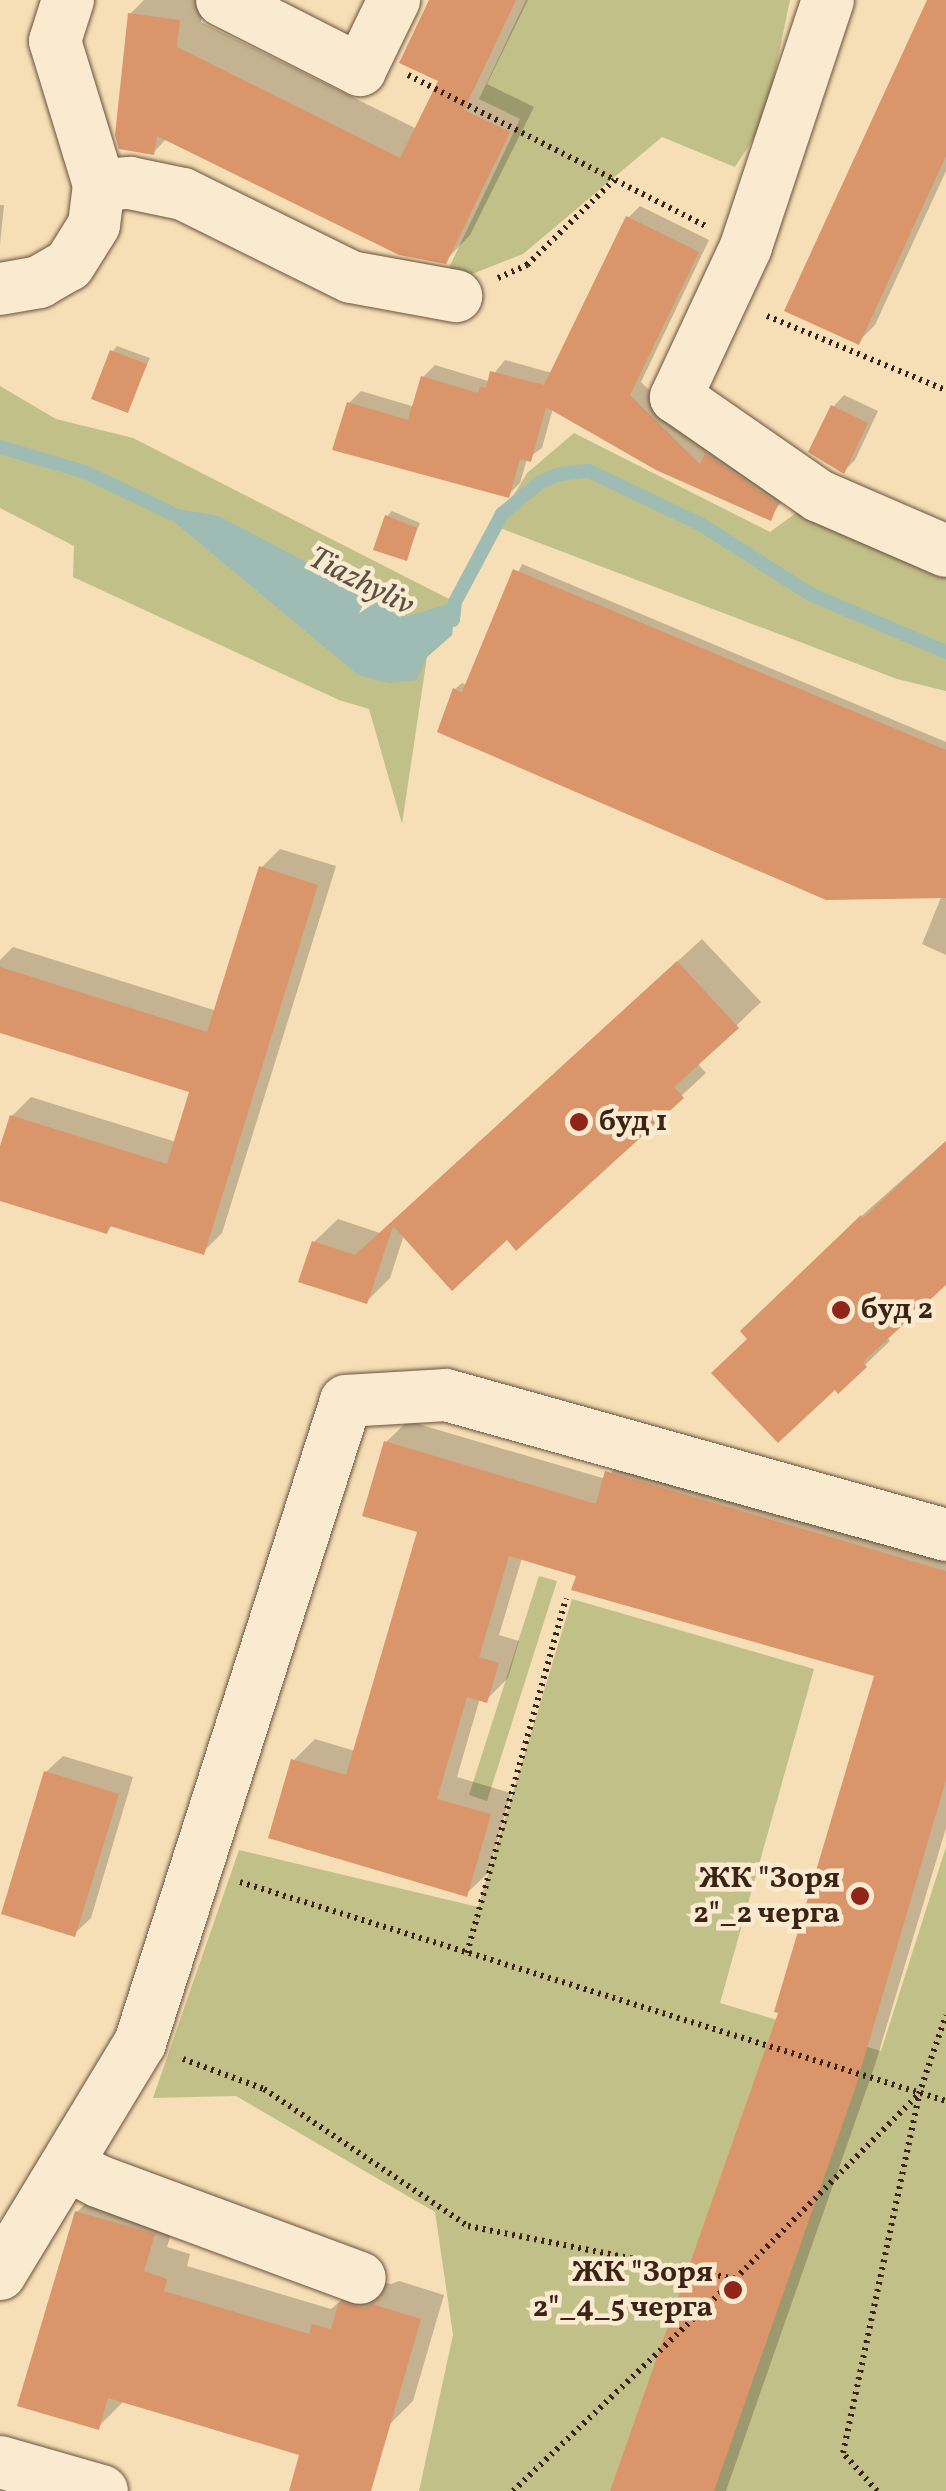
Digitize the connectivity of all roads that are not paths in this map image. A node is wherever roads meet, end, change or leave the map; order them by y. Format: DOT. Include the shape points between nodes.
graph roads {
  1 [pos="68,0"];
  2 [pos="222,0"];
  3 [pos="394,0"];
  4 [pos="828,0"];
  5 [pos="92,166"];
  6 [pos="0,289"];
  7 [pos="456,296"];
  8 [pos="946,550"];
  9 [pos="946,1535"];
  10 [pos="68,2166"];
  11 [pos="0,2274"];
  12 [pos="360,2278"];
  13 [pos="0,2462"];
  14 [pos="102,2491"];
  1 -- 5 [label="street" via="54,41"];
  2 -- 3 [label="street" via="360,70"];
  4 -- 8 [label="street" via="746,247 676,398 819,496"];
  5 -- 6 [label="street" via="94,225 69,265 40,282"];
  5 -- 7 [label="street" via="130,183 183,194 351,277"];
  9 -- 10 [label="street" via="446,1394 346,1402 140,2043"];
  10 -- 11 [label="street"];
  10 -- 12 [label="street"];
  13 -- 14 [label="street"];
}
